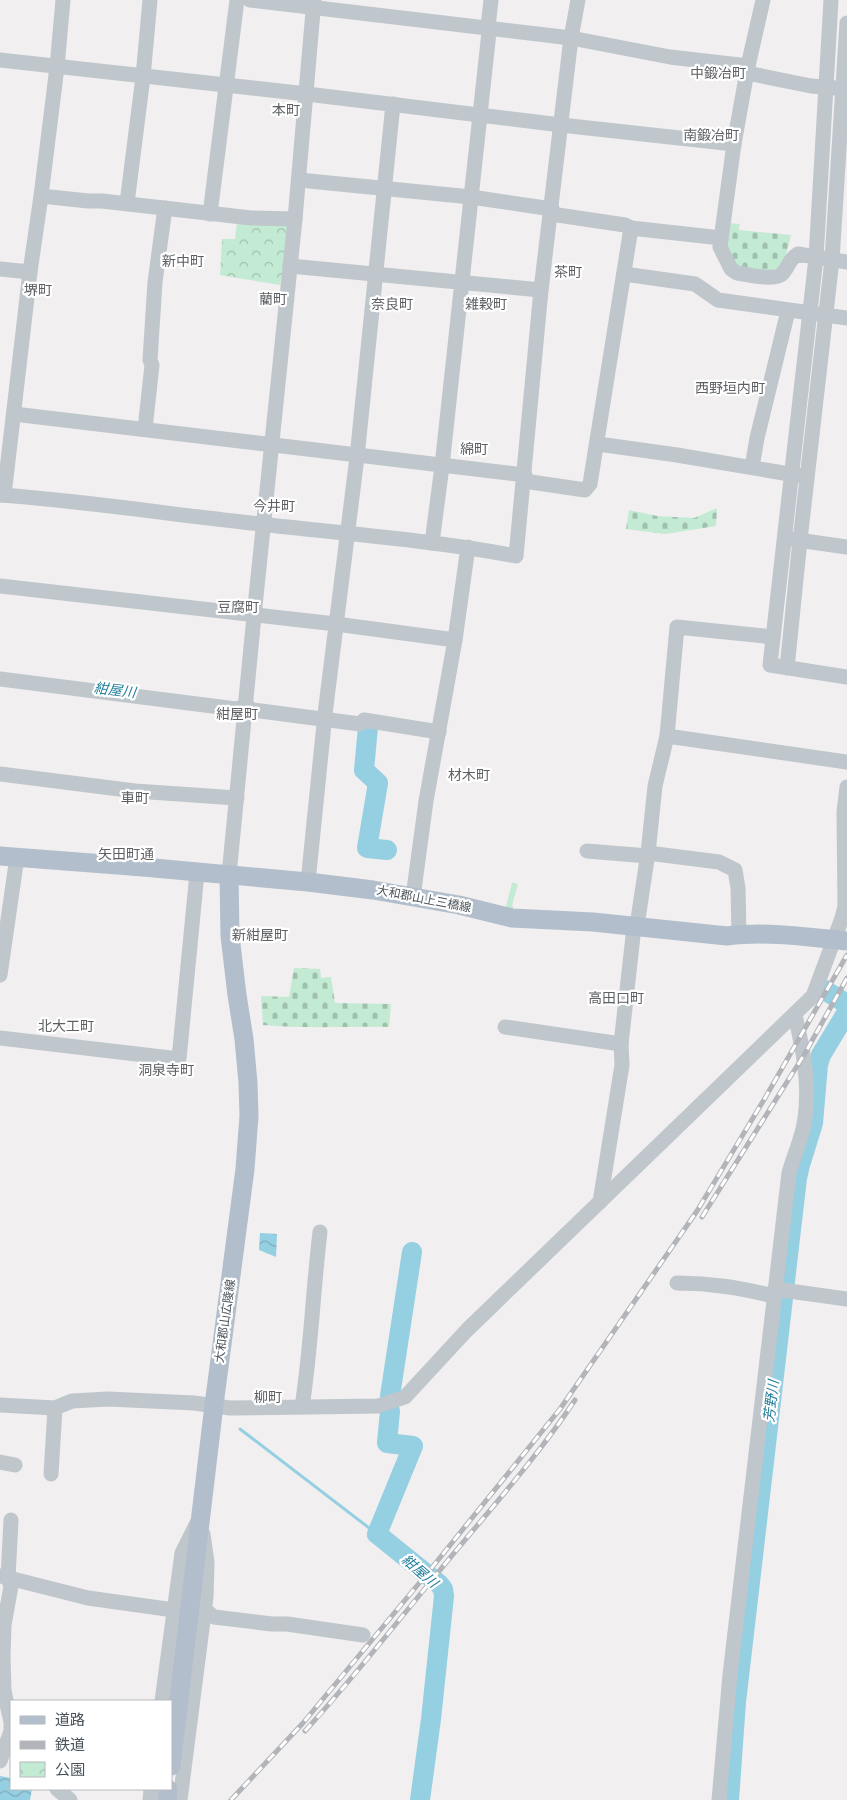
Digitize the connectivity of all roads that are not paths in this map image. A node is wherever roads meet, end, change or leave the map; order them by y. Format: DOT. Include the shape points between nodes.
graph roads {
  1 [pos="63,0"];
  2 [pos="150,0"];
  3 [pos="237,0"];
  4 [pos="250,0"];
  5 [pos="491,0"];
  6 [pos="578,0"];
  7 [pos="763,0"];
  8 [pos="831,0"];
  9 [pos="314,4"];
  10 [pos="847,23"];
  11 [pos="488,27"];
  12 [pos="571,38"];
  13 [pos="0,60"];
  14 [pos="57,67"];
  15 [pos="747,70"];
  16 [pos="142,77"];
  17 [pos="226,86"];
  18 [pos="826,87"];
  19 [pos="845,89"];
  20 [pos="307,94"];
  21 [pos="393,104"];
  22 [pos="480,115"];
  23 [pos="561,125"];
  24 [pos="734,144"];
  25 [pos="299,180"];
  26 [pos="385,188"];
  27 [pos="41,196"];
  28 [pos="471,197"];
  29 [pos="126,203"];
  30 [pos="165,208"];
  31 [pos="552,211"];
  32 [pos="210,214"];
  33 [pos="295,219"];
  34 [pos="631,228"];
  35 [pos="721,238"];
  36 [pos="816,258"];
  37 [pos="832,260"];
  38 [pos="847,262"];
  39 [pos="290,266"];
  40 [pos="0,269"];
  41 [pos="30,272"];
  42 [pos="376,273"];
  43 [pos="624,274"];
  44 [pos="461,282"];
  45 [pos="542,290"];
  46 [pos="788,311"];
  47 [pos="818,314"];
  48 [pos="847,318"];
  49 [pos="14,414"];
  50 [pos="144,429"];
  51 [pos="598,444"];
  52 [pos="272,445"];
  53 [pos="357,457"];
  54 [pos="442,466"];
  55 [pos="752,467"];
  56 [pos="792,475"];
  57 [pos="808,476"];
  58 [pos="524,478"];
  59 [pos="2,495"];
  60 [pos="263,524"];
  61 [pos="348,532"];
  62 [pos="792,539"];
  63 [pos="432,544"];
  64 [pos="468,547"];
  65 [pos="847,548"];
  66 [pos="0,586"];
  67 [pos="254,616"];
  68 [pos="336,624"];
  69 [pos="773,637"];
  70 [pos="454,640"];
  71 [pos="787,668"];
  72 [pos="0,673"];
  73 [pos="847,677"];
  74 [pos="0,679"];
  75 [pos="246,706"];
  76 [pos="324,717"];
  77 [pos="439,732"];
  78 [pos="666,736"];
  79 [pos="847,762"];
  80 [pos="0,774"];
  81 [pos="847,787"];
  82 [pos="237,798"];
  83 [pos="845,813"];
  84 [pos="587,851"];
  85 [pos="648,854"];
  86 [pos="8,857"];
  87 [pos="846,862"];
  88 [pos="197,873"];
  89 [pos="229,875"];
  90 [pos="308,882"];
  91 [pos="413,897"];
  92 [pos="634,927"];
  93 [pos="739,935"];
  94 [pos="841,940"];
  95 [pos="0,975"];
  96 [pos="795,1015"];
  97 [pos="505,1027"];
  98 [pos="0,1038"];
  99 [pos="621,1044"];
  100 [pos="600,1202"];
  101 [pos="320,1232"];
  102 [pos="677,1283"];
  103 [pos="774,1292"];
  104 [pos="847,1299"];
  105 [pos="0,1405"];
  106 [pos="214,1406"];
  107 [pos="302,1407"];
  108 [pos="54,1408"];
  109 [pos="50,1474"];
  110 [pos="200,1516"];
  111 [pos="11,1520"];
  112 [pos="4,1577"];
  113 [pos="168,1606"];
  114 [pos="210,1610"];
  115 [pos="363,1635"];
  116 [pos="162,1700"];
  117 [pos="10,1718"];
  118 [pos="10,1734"];
  119 [pos="172,1761"];
  120 [pos="0,1762"];
  121 [pos="59,1790"];
  122 [pos="70,1800"];
  123 [pos="180,1800"];
  124 [pos="719,1800"];
  1 -- 14 [label="street"];
  2 -- 16 [label="street"];
  3 -- 17 [label="street"];
  4 -- 9 [label="street"];
  5 -- 11 [label="street"];
  6 -- 12 [label="street"];
  7 -- 15 [label="street"];
  8 -- 18 [label="street"];
  9 -- 11 [label="street"];
  9 -- 20 [label="street"];
  10 -- 19 [label="street"];
  11 -- 12 [label="street"];
  11 -- 22 [label="street"];
  12 -- 15 [label="street"];
  12 -- 23 [label="street"];
  13 -- 14 [label="street"];
  14 -- 16 [label="street"];
  14 -- 27 [label="street"];
  15 -- 18 [label="street"];
  15 -- 24 [label="street"];
  16 -- 17 [label="street"];
  16 -- 29 [label="street"];
  17 -- 20 [label="street"];
  17 -- 32 [label="street"];
  18 -- 19 [label="street"];
  18 -- 36 [label="street"];
  19 -- 37 [label="street"];
  20 -- 21 [label="street"];
  20 -- 25 [label="street"];
  21 -- 22 [label="street"];
  21 -- 26 [label="street"];
  22 -- 23 [label="street"];
  22 -- 28 [label="street"];
  23 -- 24 [label="street"];
  23 -- 31 [label="street"];
  24 -- 35 [label="street"];
  25 -- 26 [label="street"];
  25 -- 33 [label="street"];
  26 -- 28 [label="street"];
  26 -- 42 [label="street"];
  27 -- 29 [label="street"];
  27 -- 41 [label="street"];
  28 -- 31 [label="street"];
  28 -- 44 [label="street"];
  29 -- 30 [label="street"];
  30 -- 32 [label="street"];
  30 -- 50 [label="street" via="155,282 152,365"];
  31 -- 34 [label="street"];
  31 -- 45 [label="street"];
  32 -- 33 [label="street"];
  33 -- 39 [label="street"];
  34 -- 35 [label="street"];
  34 -- 43 [label="street"];
  35 -- 36 [label="street" via="722,253 737,273 776,278 798,254"];
  36 -- 37 [label="street"];
  36 -- 47 [label="street"];
  37 -- 38 [label="street"];
  37 -- 47 [label="street"];
  39 -- 42 [label="street"];
  39 -- 52 [label="street"];
  40 -- 41 [label="street"];
  41 -- 49 [label="street"];
  42 -- 44 [label="street"];
  42 -- 53 [label="street"];
  43 -- 46 [label="street" via="695,284 718,300"];
  43 -- 51 [label="street"];
  44 -- 45 [label="street"];
  44 -- 54 [label="street"];
  45 -- 58 [label="street"];
  46 -- 47 [label="street"];
  46 -- 55 [label="street"];
  47 -- 48 [label="street"];
  47 -- 56 [label="street"];
  47 -- 57 [label="street"];
  49 -- 50 [label="street"];
  49 -- 59 [label="street"];
  50 -- 52 [label="street"];
  51 -- 55 [label="street"];
  51 -- 58 [label="street" via="590,484 585,490"];
  52 -- 53 [label="street"];
  52 -- 60 [label="street"];
  53 -- 54 [label="street"];
  53 -- 61 [label="street"];
  54 -- 58 [label="street"];
  54 -- 63 [label="street"];
  55 -- 56 [label="street"];
  56 -- 57 [label="street"];
  56 -- 62 [label="street"];
  57 -- 62 [label="street"];
  58 -- 64 [label="street" via="516,556"];
  59 -- 60 [label="street"];
  60 -- 61 [label="street"];
  60 -- 67 [label="street"];
  61 -- 63 [label="street"];
  61 -- 68 [label="street"];
  62 -- 65 [label="street"];
  62 -- 69 [label="street"];
  62 -- 71 [label="street"];
  63 -- 64 [label="street"];
  64 -- 70 [label="street"];
  66 -- 67 [label="street"];
  67 -- 68 [label="street"];
  67 -- 75 [label="street"];
  68 -- 70 [label="street"];
  68 -- 76 [label="street"];
  69 -- 71 [label="street" via="770,666"];
  69 -- 78 [label="street" via="676,627"];
  70 -- 77 [label="street"];
  71 -- 73 [label="street"];
  72 -- 75 [label="street" via="236,702"];
  74 -- 75 [label="street" via="236,709"];
  75 -- 76 [label="street" via="253,710"];
  75 -- 82 [label="street"];
  76 -- 77 [label="street"];
  76 -- 90 [label="street"];
  77 -- 91 [label="street"];
  78 -- 79 [label="street"];
  78 -- 85 [label="street" via="655,786"];
  80 -- 82 [label="street"];
  81 -- 83 [label="street"];
  82 -- 89 [label="street"];
  83 -- 87 [label="street"];
  84 -- 85 [label="street"];
  85 -- 92 [label="street"];
  85 -- 93 [label="street" via="719,862 735,870"];
  86 -- 88 [label="main road, 大和郡山上三橋線"];
  86 -- 95 [label="street"];
  87 -- 94 [label="street"];
  88 -- 89 [label="main road, 大和郡山上三橋線"];
  88 -- 98 [label="street" via="179,1059"];
  89 -- 90 [label="main road, 大和郡山上三橋線"];
  89 -- 106 [label="main road, 大和郡山広陵線" via="230,936 244,1039 249,1116"];
  90 -- 91 [label="main road, 大和郡山上三橋線"];
  91 -- 92 [label="main road, 大和郡山上三橋線" via="512,918"];
  92 -- 93 [label="main road, 大和郡山上三橋線"];
  92 -- 99 [label="street"];
  93 -- 94 [label="main road, 大和郡山上三橋線"];
  94 -- 96 [label="street" via="813,996"];
  96 -- 100 [label="street"];
  96 -- 103 [label="street" via="804,1055 805,1120 789,1173"];
  97 -- 99 [label="street"];
  99 -- 100 [label="street" via="622,1065"];
  100 -- 107 [label="street" via="468,1330 405,1397 378,1406"];
  101 -- 107 [label="street"];
  102 -- 103 [label="street"];
  103 -- 104 [label="street"];
  103 -- 124 [label="street" via="730,1675"];
  105 -- 108 [label="street"];
  106 -- 107 [label="street"];
  106 -- 108 [label="street" via="108,1398 72,1402"];
  106 -- 110 [label="main road, 大和郡山広陵線"];
  108 -- 109 [label="street"];
  110 -- 113 [label="street" via="182,1553"];
  110 -- 114 [label="street"];
  110 -- 119 [label="main road, 大和郡山広陵線"];
  111 -- 112 [label="street"];
  112 -- 113 [label="street" via="88,1598"];
  112 -- 117 [label="street" via="10,1586 3,1657 4,1691"];
  113 -- 116 [label="street"];
  114 -- 115 [label="street" via="214,1617"];
  114 -- 123 [label="street"];
  118 -- 120 [label="street"];
  121 -- 122 [label="street"];
}
